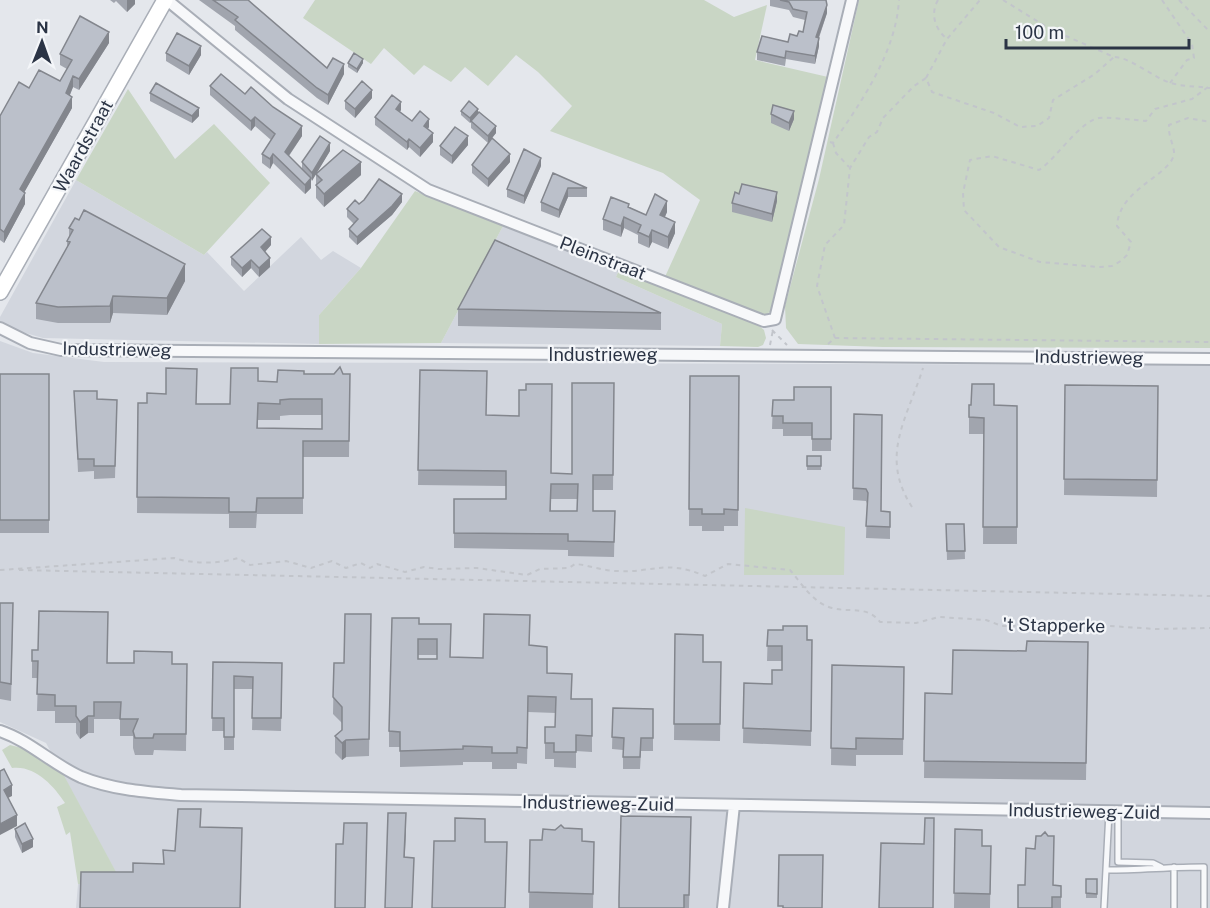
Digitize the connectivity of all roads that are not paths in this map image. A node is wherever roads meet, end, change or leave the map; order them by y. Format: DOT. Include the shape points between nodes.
graph roads {
  1 [pos="166,0"];
  2 [pos="852,0"];
  3 [pos="0,292"];
  4 [pos="0,328"];
  5 [pos="1210,359"];
  6 [pos="0,731"];
  7 [pos="734,805"];
  8 [pos="1113,812"];
  9 [pos="1210,813"];
  10 [pos="1161,867"];
  11 [pos="1174,867"];
  12 [pos="1107,870"];
  13 [pos="723,908"];
  14 [pos="1104,908"];
  15 [pos="1174,908"];
  16 [pos="1204,908"];
  1 -- 2 [label="street, Pleinstraat" via="288,99 428,190 764,321 775,319"];
  1 -- 3 [label="street, Waardstraat"];
  4 -- 5 [label="street, Industrieweg" via="30,343 61,350"];
  6 -- 7 [label="street, Industrieweg-Zuid" via="30,744 80,776 127,790 181,795"];
  7 -- 8 [label="street, Industrieweg-Zuid"];
  7 -- 13 [label="street"];
  8 -- 9 [label="street, Industrieweg-Zuid"];
  8 -- 10 [label="lane" via="1118,862 1153,863"];
  8 -- 12 [label="lane"];
  10 -- 11 [label="lane"];
  10 -- 12 [label="lane" via="1152,871"];
  11 -- 15 [label="lane"];
  11 -- 16 [label="lane" via="1204,867"];
  12 -- 14 [label="lane"];
}
